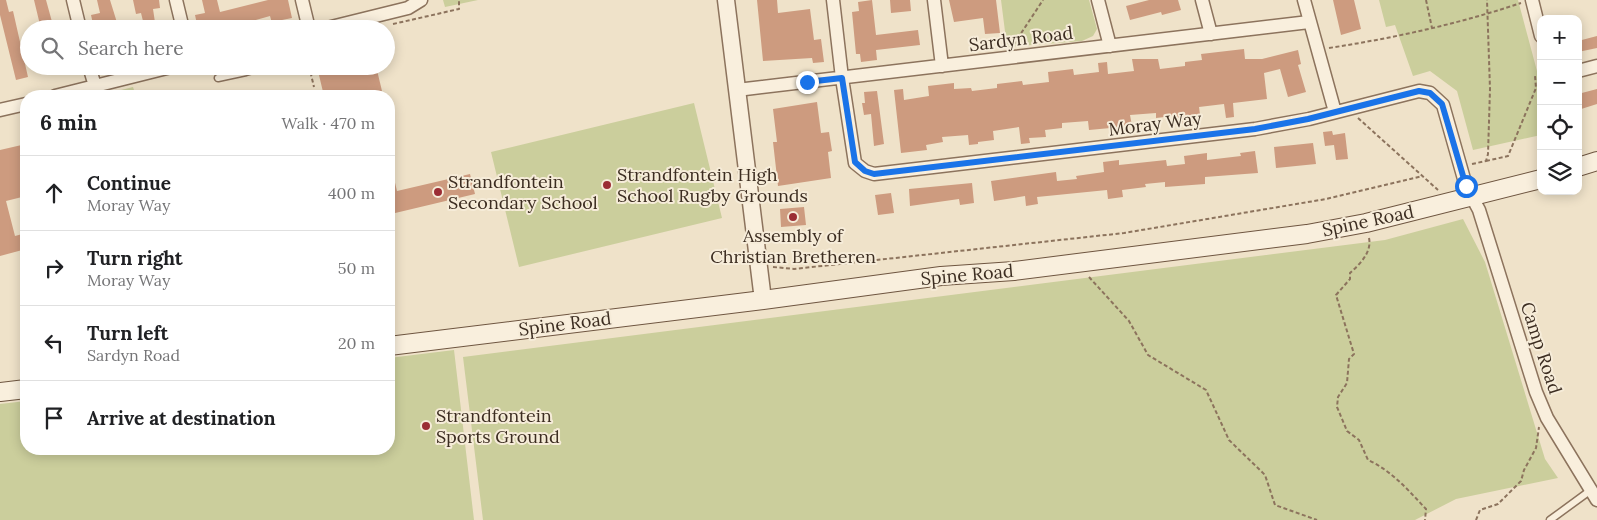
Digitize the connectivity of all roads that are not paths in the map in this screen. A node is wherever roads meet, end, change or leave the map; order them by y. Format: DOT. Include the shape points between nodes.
graph roads {
  1 [pos="73,0"];
  2 [pos="176,0"];
  3 [pos="302,0"];
  4 [pos="421,0"];
  5 [pos="726,0"];
  6 [pos="833,0"];
  7 [pos="934,0"];
  8 [pos="1098,0"];
  9 [pos="1202,0"];
  10 [pos="1304,0"];
  11 [pos="1531,0"];
  12 [pos="78,20"];
  13 [pos="181,20"];
  14 [pos="307,20"];
  15 [pos="358,20"];
  16 [pos="1310,22"];
  17 [pos="1537,22"];
  18 [pos="1211,34"];
  19 [pos="1110,46"];
  20 [pos="942,66"];
  21 [pos="1597,66"];
  22 [pos="1582,70"];
  23 [pos="92,75"];
  24 [pos="139,75"];
  25 [pos="227,75"];
  26 [pos="218,78"];
  27 [pos="842,78"];
  28 [pos="95,86"];
  29 [pos="79,90"];
  30 [pos="737,90"];
  31 [pos="20,105"];
  32 [pos="0,110"];
  33 [pos="1335,112"];
  34 [pos="1597,161"];
  35 [pos="1582,166"];
  36 [pos="1537,180"];
  37 [pos="1472,198"];
  38 [pos="763,300"];
  39 [pos="395,345"];
  40 [pos="20,390"];
  41 [pos="0,392"];
  42 [pos="1594,495"];
  43 [pos="1550,520"];
  1 -- 12 [label="street"];
  2 -- 13 [label="street"];
  3 -- 14 [label="street"];
  4 -- 15 [label="street" via="408,8"];
  5 -- 30 [label="street"];
  6 -- 27 [label="street, Moray Way"];
  7 -- 20 [label="street"];
  8 -- 19 [label="street"];
  9 -- 18 [label="street"];
  10 -- 16 [label="street"];
  11 -- 17 [label="street"];
  16 -- 18 [label="street, Sardyn Road"];
  16 -- 33 [label="street"];
  18 -- 19 [label="street, Sardyn Road"];
  19 -- 20 [label="street, Sardyn Road"];
  20 -- 27 [label="street, Sardyn Road"];
  21 -- 22 [label="street"];
  23 -- 28 [label="street"];
  24 -- 28 [label="street"];
  25 -- 26 [label="lane"];
  27 -- 30 [label="street, Sardyn Road"];
  27 -- 33 [label="street, Moray Way" via="855,162 874,174 1255,129"];
  28 -- 29 [label="street"];
  30 -- 38 [label="street"];
  31 -- 32 [label="street"];
  33 -- 37 [label="street, Moray Way" via="1419,91 1430,93 1442,104"];
  34 -- 35 [label="main road"];
  36 -- 37 [label="main road, Spine Road"];
  37 -- 38 [label="main road, Spine Road" via="1366,223 1297,235"];
  37 -- 42 [label="street, Camp Road" via="1479,210 1536,392 1547,418"];
  38 -- 39 [label="main road, Spine Road"];
  40 -- 41 [label="main road"];
  42 -- 43 [label="lane"];
}
